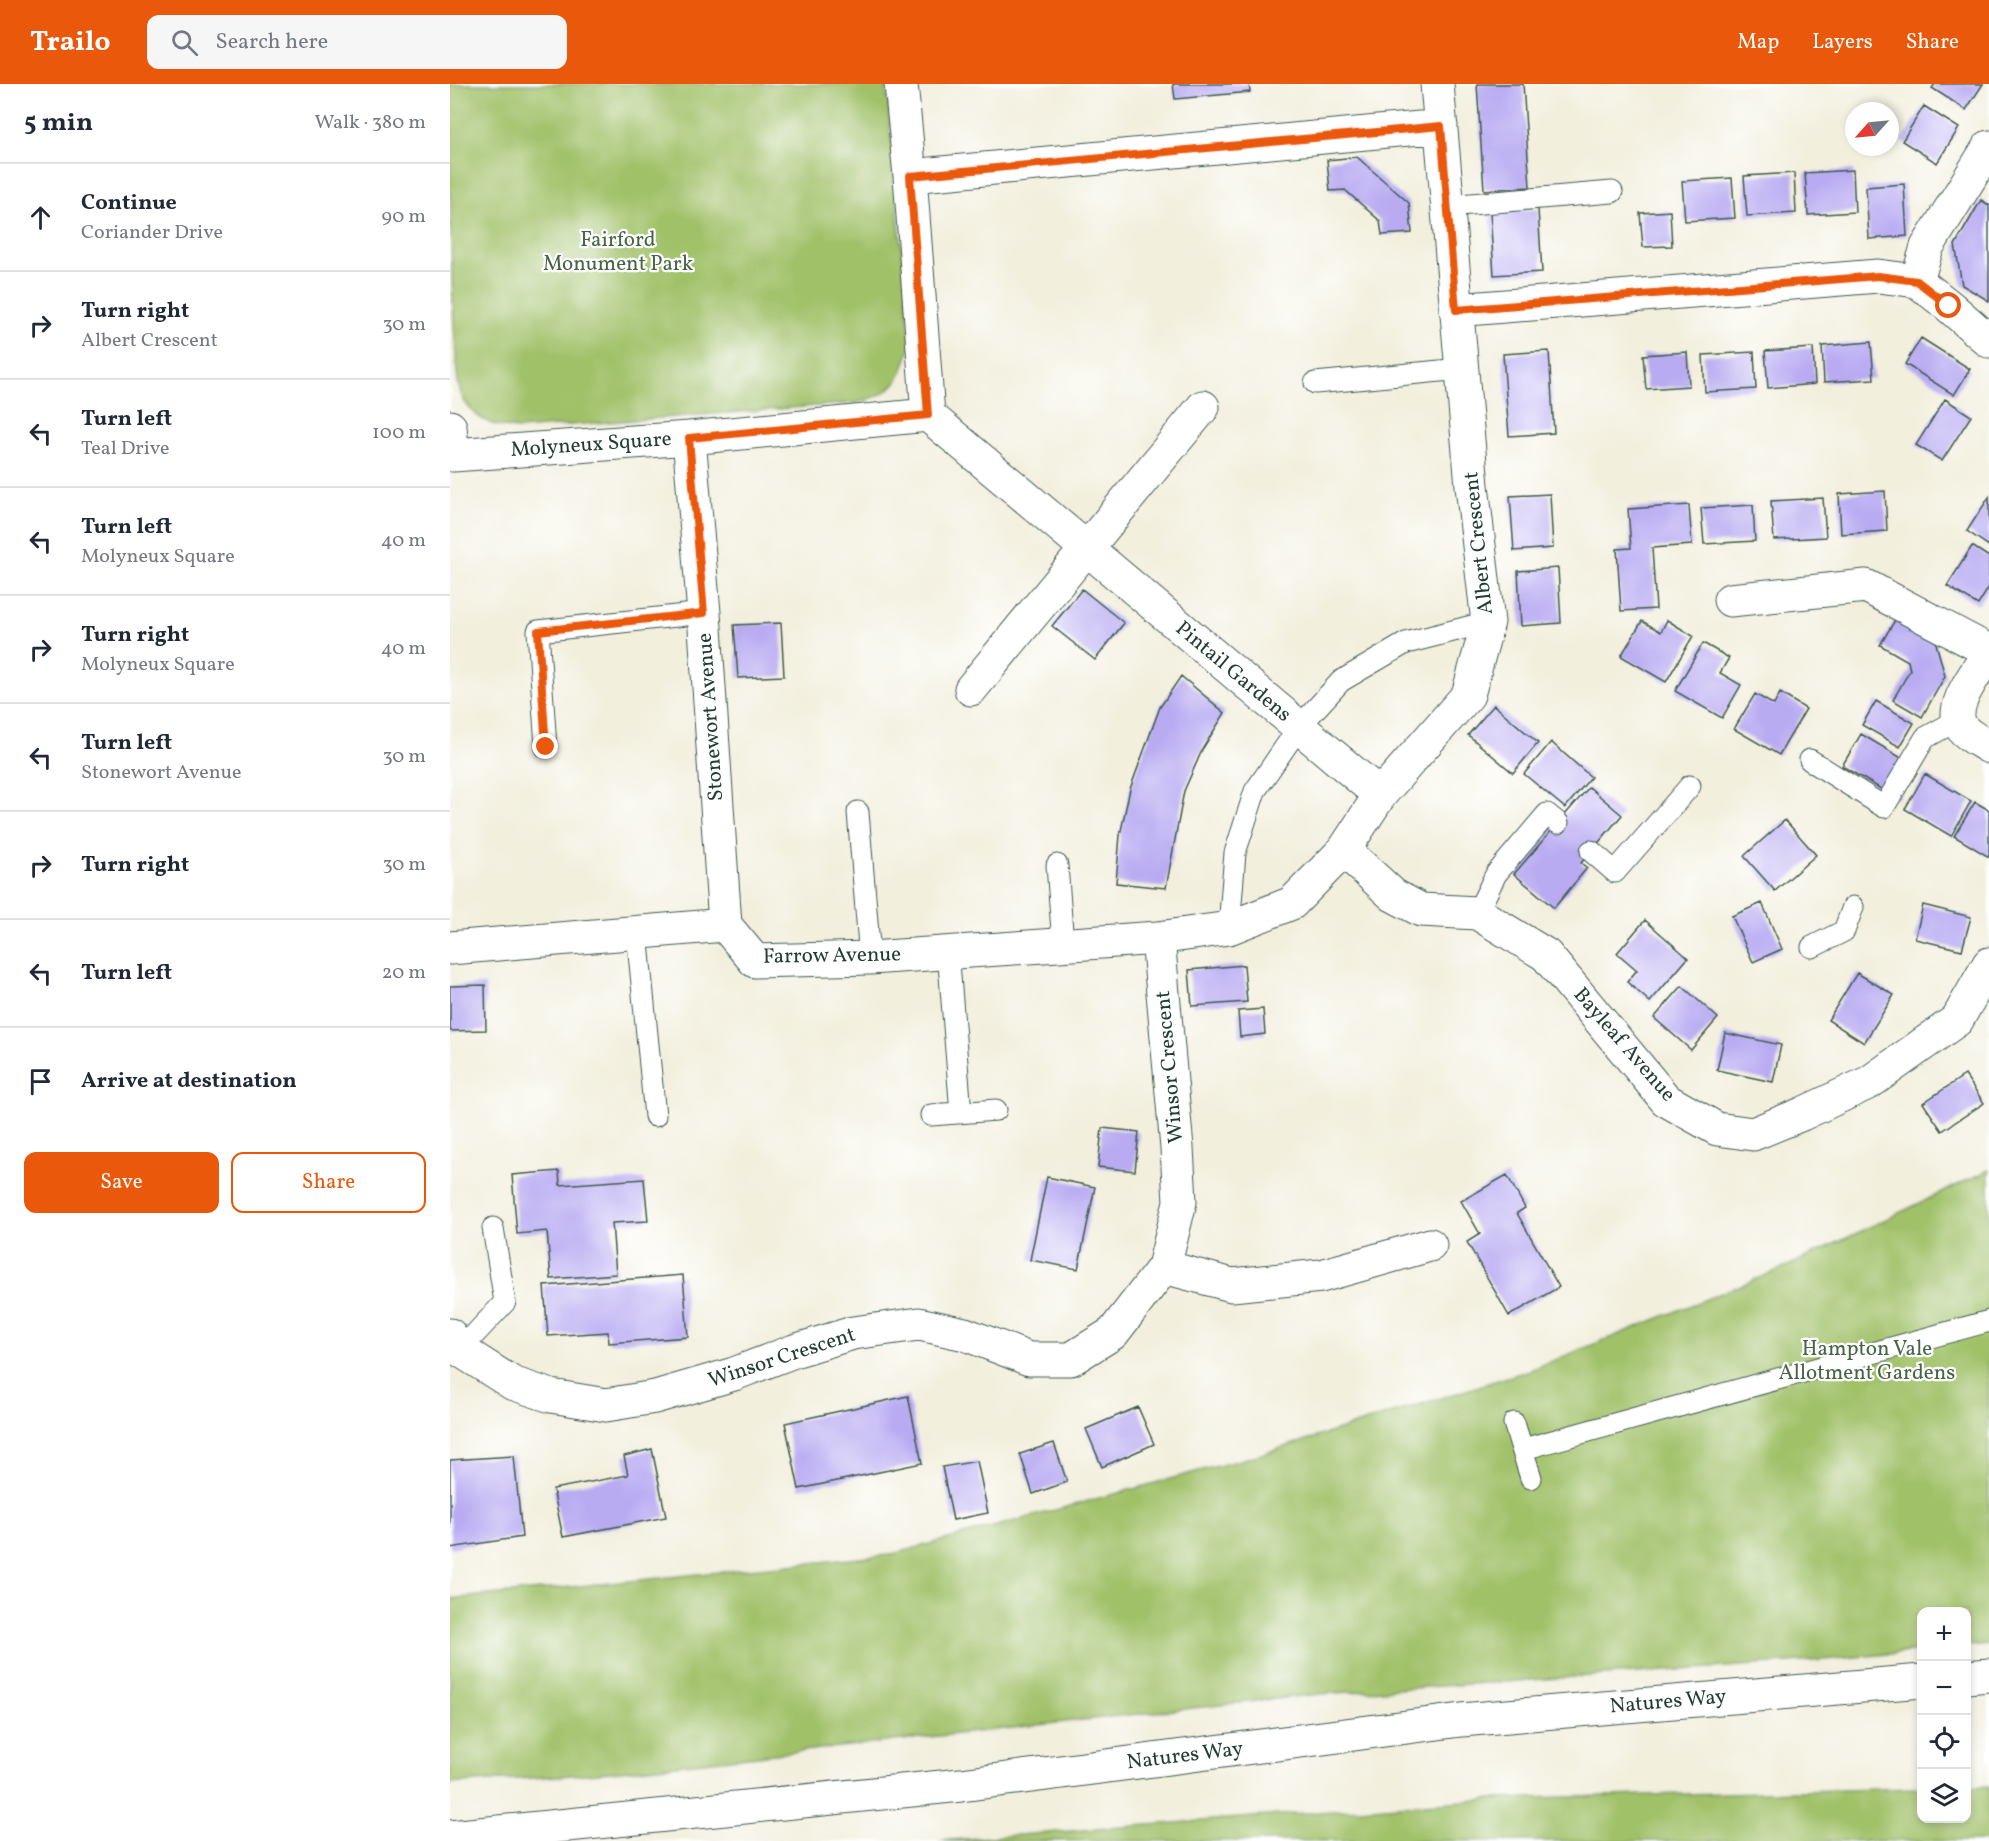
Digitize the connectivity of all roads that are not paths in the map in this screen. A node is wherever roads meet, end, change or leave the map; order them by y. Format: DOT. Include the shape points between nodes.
graph roads {
  1 [pos="901,84"];
  2 [pos="1437,84"];
  3 [pos="1441,126"];
  4 [pos="1989,147"];
  5 [pos="910,176"];
  6 [pos="1612,192"];
  7 [pos="1448,207"];
  8 [pos="1917,281"];
  9 [pos="1456,310"];
  10 [pos="1989,341"];
  11 [pos="1461,369"];
  12 [pos="1315,383"];
  13 [pos="1203,407"];
  14 [pos="928,415"];
  15 [pos="689,438"];
  16 [pos="451,447"];
  17 [pos="1086,548"];
  18 [pos="1730,600"];
  19 [pos="704,613"];
  20 [pos="1488,622"];
  21 [pos="1989,652"];
  22 [pos="971,689"];
  23 [pos="1959,719"];
  24 [pos="1299,727"];
  25 [pos="546,747"];
  26 [pos="1989,747"];
  27 [pos="1810,760"];
  28 [pos="1690,786"];
  29 [pos="1380,795"];
  30 [pos="858,812"];
  31 [pos="1558,823"];
  32 [pos="1344,850"];
  33 [pos="1591,851"];
  34 [pos="1057,866"];
  35 [pos="1853,907"];
  36 [pos="1477,913"];
  37 [pos="725,926"];
  38 [pos="1229,928"];
  39 [pos="637,933"];
  40 [pos="1158,938"];
  41 [pos="1064,944"];
  42 [pos="1812,947"];
  43 [pos="450,948"];
  44 [pos="948,951"];
  45 [pos="870,958"];
  46 [pos="1989,964"];
  47 [pos="996,1110"];
  48 [pos="961,1113"];
  49 [pos="931,1114"];
  50 [pos="655,1116"];
  51 [pos="493,1228"];
  52 [pos="1430,1245"];
  53 [pos="1164,1267"];
  54 [pos="1989,1321"];
  55 [pos="455,1343"];
  56 [pos="1514,1423"];
  57 [pos="1523,1449"];
  58 [pos="1531,1478"];
  59 [pos="1989,1675"];
  60 [pos="1971,1677"];
  61 [pos="1917,1681"];
  62 [pos="450,1837"];
  1 -- 5 [label="street"];
  2 -- 3 [label="street, Albert Crescent"];
  3 -- 5 [label="street"];
  3 -- 7 [label="street, Albert Crescent"];
  4 -- 8 [label="street" via="1927,247"];
  5 -- 14 [label="street"];
  6 -- 7 [label="lane"];
  7 -- 9 [label="street, Albert Crescent"];
  8 -- 9 [label="street" via="1878,276"];
  8 -- 10 [label="street"];
  9 -- 11 [label="street, Albert Crescent"];
  11 -- 12 [label="lane"];
  11 -- 20 [label="street, Albert Crescent"];
  13 -- 17 [label="street"];
  14 -- 15 [label="street, Molyneux Square"];
  14 -- 17 [label="street, Pintail Gardens"];
  15 -- 16 [label="street, Molyneux Square"];
  15 -- 19 [label="street, Stonewort Avenue"];
  17 -- 22 [label="street"];
  17 -- 24 [label="street, Pintail Gardens"];
  18 -- 21 [label="street" via="1866,586"];
  19 -- 25 [label="lane" via="538,631"];
  19 -- 37 [label="street, Stonewort Avenue"];
  20 -- 24 [label="lane" via="1406,643 1341,681"];
  20 -- 29 [label="street, Albert Crescent" via="1468,695"];
  21 -- 23 [label="street" via="1961,698"];
  23 -- 26 [label="street" via="1962,729"];
  23 -- 27 [label="lane" via="1924,738 1884,807"];
  24 -- 29 [label="street, Pintail Gardens"];
  24 -- 38 [label="lane" via="1256,791 1235,853"];
  28 -- 33 [label="lane" via="1615,872"];
  29 -- 32 [label="street, Albert Crescent"];
  30 -- 45 [label="lane"];
  31 -- 36 [label="lane" via="1547,814 1496,874"];
  32 -- 36 [label="street, Bayleaf Avenue" via="1393,895 1421,910"];
  32 -- 38 [label="street, Albert Crescent" via="1292,903"];
  34 -- 41 [label="lane"];
  35 -- 42 [label="lane" via="1844,931"];
  36 -- 46 [label="street, Bayleaf Avenue" via="1546,955 1666,1100 1717,1130 1753,1134 1870,1082 1957,1020"];
  37 -- 39 [label="street"];
  37 -- 45 [label="street, Farrow Avenue" via="755,961"];
  38 -- 40 [label="street, Farrow Avenue"];
  39 -- 43 [label="street"];
  39 -- 50 [label="lane"];
  40 -- 41 [label="street, Farrow Avenue"];
  40 -- 53 [label="street, Winsor Crescent" via="1180,1202"];
  41 -- 44 [label="street, Farrow Avenue"];
  44 -- 45 [label="street, Farrow Avenue"];
  44 -- 48 [label="lane"];
  47 -- 48 [label="lane"];
  48 -- 49 [label="lane"];
  51 -- 55 [label="lane" via="505,1302"];
  52 -- 53 [label="street" via="1321,1276 1232,1285"];
  53 -- 55 [label="street, Winsor Crescent" via="1113,1333 1071,1359 1029,1359 965,1334 919,1324 853,1333 734,1374 606,1405 551,1396 512,1383"];
  54 -- 57 [label="lane"];
  56 -- 57 [label="lane"];
  57 -- 58 [label="lane"];
  59 -- 60 [label="street"];
  61 -- 62 [label="street, Natures Way" via="1461,1720 961,1785"];
}
